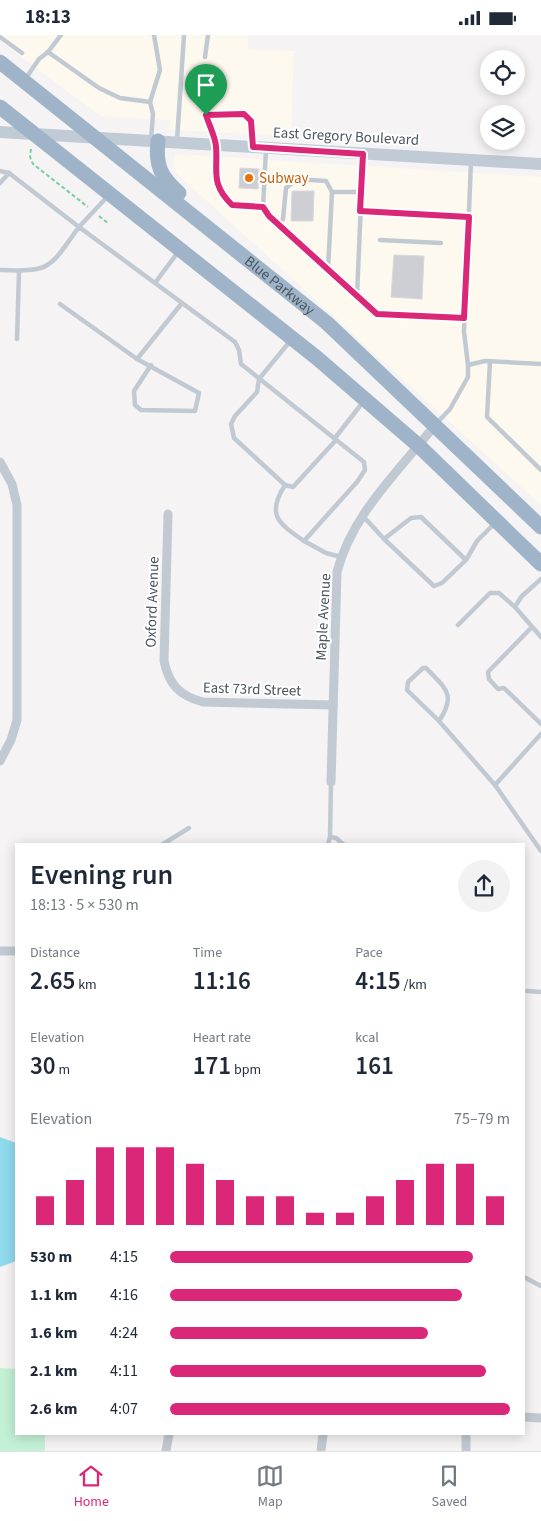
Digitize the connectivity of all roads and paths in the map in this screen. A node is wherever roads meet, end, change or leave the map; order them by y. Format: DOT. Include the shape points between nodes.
graph roads {
  1 [pos="61,35"];
  2 [pos="154,35"];
  3 [pos="184,35"];
  4 [pos="208,35"];
  5 [pos="0,37"];
  6 [pos="48,52"];
  7 [pos="22,53"];
  8 [pos="205,57"];
  9 [pos="0,62"];
  10 [pos="24,81"];
  11 [pos="150,102"];
  12 [pos="202,105"];
  13 [pos="0,107"];
  14 [pos="206,115"];
  15 [pos="0,132"];
  16 [pos="95,138"];
  17 [pos="154,141"];
  18 [pos="33,142"];
  19 [pos="177,143"];
  20 [pos="216,145"];
  21 [pos="260,148"];
  22 [pos="363,154"];
  23 [pos="471,160"];
  24 [pos="541,164"];
  25 [pos="0,171"];
  26 [pos="9,173"];
  27 [pos="0,183"];
  28 [pos="332,192"];
  29 [pos="361,192"];
  30 [pos="110,194"];
  31 [pos="263,207"];
  32 [pos="360,211"];
  33 [pos="94,212"];
  34 [pos="469,217"];
  35 [pos="110,224"];
  36 [pos="279,225"];
  37 [pos="80,227"];
  38 [pos="380,240"];
  39 [pos="441,243"];
  40 [pos="228,244"];
  41 [pos="180,250"];
  42 [pos="0,270"];
  43 [pos="328,270"];
  44 [pos="19,271"];
  45 [pos="155,283"];
  46 [pos="357,296"];
  47 [pos="182,303"];
  48 [pos="60,304"];
  49 [pos="464,318"];
  50 [pos="17,339"];
  51 [pos="292,339"];
  52 [pos="136,359"];
  53 [pos="490,361"];
  54 [pos="541,364"];
  55 [pos="151,365"];
  56 [pos="468,365"];
  57 [pos="259,379"];
  58 [pos="365,399"];
  59 [pos="435,425"];
  60 [pos="336,439"];
  61 [pos="419,446"];
  62 [pos="0,462"];
  63 [pos="541,470"];
  64 [pos="286,485"];
  65 [pos="168,514"];
  66 [pos="363,516"];
  67 [pos="497,520"];
  68 [pos="541,527"];
  69 [pos="384,539"];
  70 [pos="304,541"];
  71 [pos="341,557"];
  72 [pos="466,560"];
  73 [pos="541,564"];
  74 [pos="541,579"];
  75 [pos="515,607"];
  76 [pos="458,625"];
  77 [pos="532,627"];
  78 [pos="541,637"];
  79 [pos="175,687"];
  80 [pos="333,705"];
  81 [pos="439,721"];
  82 [pos="541,724"];
  83 [pos="541,734"];
  84 [pos="0,761"];
  85 [pos="331,782"];
  86 [pos="495,785"];
  87 [pos="190,828"];
  88 [pos="330,837"];
  89 [pos="165,843"];
  90 [pos="328,843"];
  91 [pos="342,843"];
  92 [pos="541,851"];
  93 [pos="0,951"];
  94 [pos="15,951"];
  95 [pos="527,991"];
  96 [pos="541,992"];
  97 [pos="525,1278"];
  98 [pos="541,1286"];
  99 [pos="525,1417"];
  100 [pos="541,1418"];
  101 [pos="169,1435"];
  102 [pos="323,1435"];
  103 [pos="466,1435"];
  104 [pos="166,1451"];
  105 [pos="322,1451"];
  106 [pos="466,1451"];
  1 -- 6 [label="lane"];
  2 -- 11 [label="lane" via="160,70"];
  3 -- 19 [label="lane"];
  4 -- 8 [label="lane"];
  5 -- 7 [label="lane"];
  6 -- 10 [label="lane"];
  6 -- 11 [label="lane" via="120,98"];
  9 -- 10 [label="highway, Blue Parkway"];
  10 -- 16 [label="highway, Blue Parkway"];
  11 -- 17 [label="lane"];
  12 -- 14 [label="lane"];
  13 -- 18 [label="highway"];
  14 -- 20 [label="lane"];
  14 -- 21 [label="lane" via="244,114 251,121"];
  15 -- 18 [label="main road, East Gregory Boulevard"];
  16 -- 17 [label="main road, East Gregory Boulevard"];
  16 -- 18 [label="main road, East Gregory Boulevard"];
  16 -- 40 [label="highway, Blue Parkway"];
  17 -- 19 [label="main road, East Gregory Boulevard"];
  17 -- 40 [label="highway" via="161,176 215,224"];
  18 -- 30 [label="highway"];
  18 -- 33 [label="path" via="30,157 33,164"];
  19 -- 20 [label="main road, East Gregory Boulevard"];
  20 -- 21 [label="main road, East Gregory Boulevard"];
  20 -- 31 [label="lane" via="214,176 222,195 232,205"];
  21 -- 22 [label="main road, East Gregory Boulevard"];
  21 -- 31 [label="lane"];
  22 -- 23 [label="main road, East Gregory Boulevard"];
  22 -- 29 [label="lane"];
  23 -- 24 [label="main road, East Gregory Boulevard"];
  23 -- 34 [label="lane"];
  25 -- 26 [label="lane"];
  26 -- 27 [label="lane"];
  26 -- 37 [label="lane"];
  28 -- 29 [label="lane"];
  28 -- 36 [label="lane" via="326,181 297,179 286,188 283,219"];
  28 -- 43 [label="lane"];
  29 -- 32 [label="lane"];
  30 -- 33 [label="lane"];
  30 -- 41 [label="highway"];
  31 -- 36 [label="lane"];
  32 -- 34 [label="lane"];
  32 -- 46 [label="lane"];
  33 -- 35 [label="path"];
  33 -- 37 [label="lane"];
  34 -- 49 [label="lane"];
  36 -- 43 [label="lane"];
  37 -- 44 [label="lane" via="53,263 42,269"];
  37 -- 45 [label="lane"];
  38 -- 39 [label="lane"];
  40 -- 59 [label="highway, Blue Parkway" via="327,323"];
  41 -- 45 [label="lane"];
  41 -- 51 [label="highway"];
  42 -- 44 [label="lane"];
  43 -- 46 [label="lane"];
  44 -- 50 [label="lane"];
  45 -- 47 [label="lane"];
  46 -- 49 [label="lane" via="377,314"];
  47 -- 52 [label="lane"];
  47 -- 57 [label="lane" via="235,342 242,365"];
  48 -- 52 [label="lane"];
  49 -- 56 [label="lane"];
  51 -- 57 [label="lane"];
  51 -- 58 [label="highway"];
  52 -- 55 [label="lane"];
  53 -- 54 [label="lane"];
  53 -- 56 [label="lane"];
  53 -- 63 [label="lane" via="487,417"];
  55 -- 55 [label="lane" via="199,393 195,411 141,410 135,405 134,391"];
  56 -- 59 [label="lane" via="468,377 462,389"];
  57 -- 60 [label="lane"];
  57 -- 64 [label="lane" via="257,392 234,416 231,431 234,438"];
  58 -- 60 [label="lane"];
  58 -- 61 [label="highway"];
  59 -- 61 [label="street, Maple Avenue"];
  59 -- 68 [label="highway, Blue Parkway"];
  60 -- 64 [label="lane" via="293,487"];
  60 -- 70 [label="lane" via="364,462 365,470"];
  61 -- 66 [label="street, Maple Avenue"];
  61 -- 67 [label="highway"];
  62 -- 84 [label="street" via="12,484 17,505 17,720"];
  64 -- 70 [label="lane" via="276,503 276,517 282,526"];
  65 -- 79 [label="street, Oxford Avenue" via="164,661"];
  66 -- 69 [label="lane"];
  66 -- 71 [label="street, Maple Avenue" via="356,523"];
  67 -- 72 [label="lane" via="477,541"];
  67 -- 73 [label="highway"];
  69 -- 72 [label="lane" via="411,518 421,517"];
  69 -- 72 [label="lane" via="434,586 442,583"];
  70 -- 71 [label="lane"];
  71 -- 80 [label="street, Maple Avenue"];
  74 -- 75 [label="lane"];
  75 -- 76 [label="lane" via="499,593 490,593"];
  75 -- 77 [label="lane"];
  77 -- 78 [label="lane"];
  77 -- 82 [label="lane" via="488,672 489,679 498,689 504,688"];
  79 -- 80 [label="street, East 73rd Street" via="186,697 203,702"];
  80 -- 85 [label="street, Maple Avenue"];
  81 -- 81 [label="lane" via="448,707 447,690 423,668 408,682 407,689"];
  81 -- 86 [label="lane"];
  83 -- 86 [label="lane"];
  85 -- 88 [label="lane"];
  86 -- 92 [label="lane"];
  87 -- 89 [label="lane"];
  88 -- 90 [label="lane"];
  88 -- 91 [label="lane"];
  93 -- 94 [label="street"];
  95 -- 96 [label="lane"];
  97 -- 98 [label="lane"];
  99 -- 100 [label="street"];
  101 -- 104 [label="street"];
  102 -- 105 [label="street"];
  103 -- 106 [label="street"];
}
